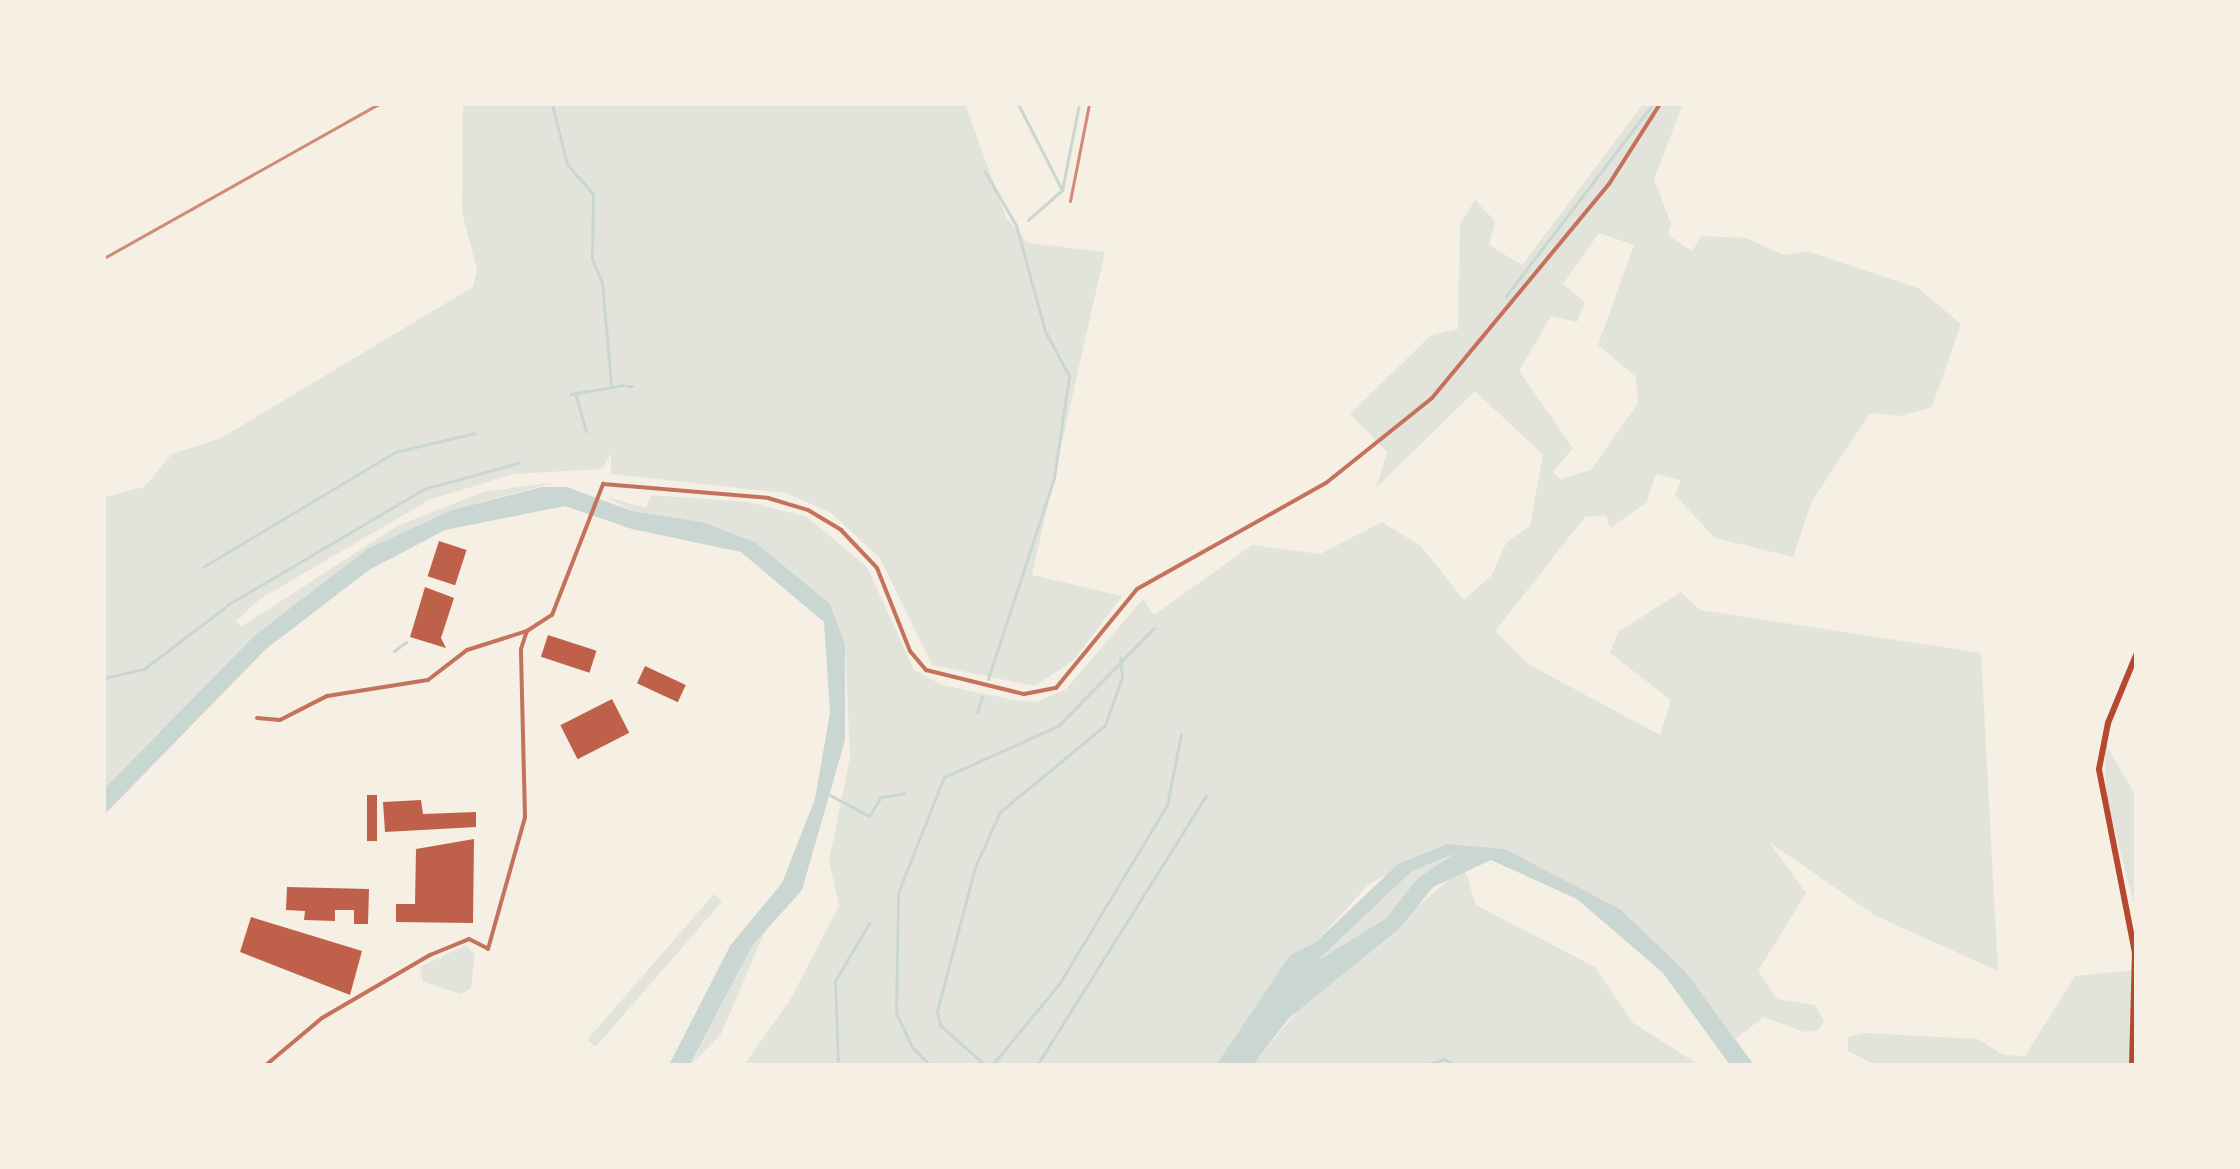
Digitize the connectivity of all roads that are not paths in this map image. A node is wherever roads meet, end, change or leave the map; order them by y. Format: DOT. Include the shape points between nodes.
graph roads {
  1 [pos="1660,104"];
  2 [pos="527,631"];
  3 [pos="2136,655"];
  4 [pos="257,718"];
  5 [pos="266,1065"];
  6 [pos="2132,1065"];
  1 -- 2 [label="street" via="1609,184 1432,398 1326,483 1137,589 1056,688 1024,694 926,670 910,651 877,568 841,530 808,510 768,498 603,484 552,615"];
  2 -- 4 [label="street" via="467,650 428,680 327,696 280,720"];
  2 -- 5 [label="street" via="517,681 525,817 488,949 469,939 430,955 322,1018"];
  3 -- 6 [label="main road" via="2108,723 2099,769 2135,953"];
}
